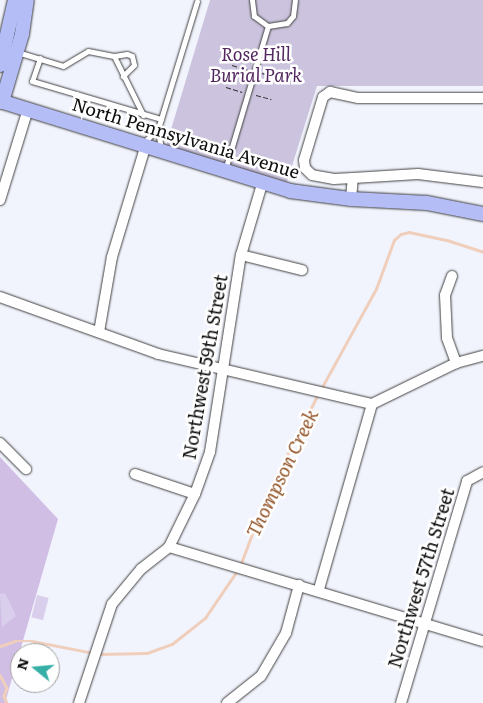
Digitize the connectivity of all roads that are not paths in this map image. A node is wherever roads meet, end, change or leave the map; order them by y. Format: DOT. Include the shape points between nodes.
graph roads {
  1 [pos="15,0"];
  2 [pos="27,0"];
  3 [pos="252,0"];
  4 [pos="295,0"];
  5 [pos="197,1"];
  6 [pos="268,26"];
  7 [pos="11,50"];
  8 [pos="114,56"];
  9 [pos="40,58"];
  10 [pos="0,65"];
  11 [pos="124,76"];
  12 [pos="483,98"];
  13 [pos="1,101"];
  14 [pos="28,109"];
  15 [pos="143,115"];
  16 [pos="161,119"];
  17 [pos="158,129"];
  18 [pos="143,147"];
  19 [pos="161,153"];
  20 [pos="225,173"];
  21 [pos="353,178"];
  22 [pos="483,182"];
  23 [pos="262,184"];
  24 [pos="351,199"];
  25 [pos="0,200"];
  26 [pos="483,214"];
  27 [pos="241,255"];
  28 [pos="302,270"];
  29 [pos="452,276"];
  30 [pos="0,297"];
  31 [pos="100,332"];
  32 [pos="483,356"];
  33 [pos="456,363"];
  34 [pos="222,368"];
  35 [pos="372,404"];
  36 [pos="0,443"];
  37 [pos="26,469"];
  38 [pos="483,472"];
  39 [pos="135,474"];
  40 [pos="195,494"];
  41 [pos="169,546"];
  42 [pos="299,586"];
  43 [pos="319,590"];
  44 [pos="425,624"];
  45 [pos="483,641"];
  46 [pos="80,703"];
  47 [pos="227,703"];
  48 [pos="401,703"];
  1 -- 7 [label="main road"];
  2 -- 7 [label="main road"];
  3 -- 6 [label="lane" via="254,16"];
  4 -- 6 [label="lane" via="293,16 286,22"];
  5 -- 16 [label="lane"];
  6 -- 20 [label="lane"];
  7 -- 9 [label="lane"];
  7 -- 10 [label="main road"];
  7 -- 13 [label="main road"];
  8 -- 9 [label="lane" via="88,51 64,66"];
  8 -- 11 [label="lane"];
  8 -- 11 [label="lane" via="126,54 134,60 131,71"];
  9 -- 15 [label="lane" via="32,81"];
  11 -- 15 [label="lane"];
  12 -- 21 [label="street" via="358,98 330,92 320,105 304,160 305,168 320,177"];
  13 -- 14 [label="main road, North Pennsylvania Avenue"];
  14 -- 18 [label="main road, North Pennsylvania Avenue"];
  14 -- 25 [label="street"];
  15 -- 16 [label="lane"];
  16 -- 17 [label="lane"];
  17 -- 18 [label="lane"];
  17 -- 19 [label="lane"];
  18 -- 19 [label="main road, North Pennsylvania Avenue"];
  18 -- 31 [label="street" via="112,257"];
  19 -- 20 [label="main road, North Pennsylvania Avenue"];
  20 -- 23 [label="main road, North Pennsylvania Avenue"];
  21 -- 22 [label="street" via="418,174"];
  21 -- 24 [label="street"];
  23 -- 24 [label="main road, North Pennsylvania Avenue"];
  23 -- 27 [label="street, Northwest 59th Street"];
  24 -- 26 [label="main road, North Pennsylvania Avenue" via="427,203"];
  27 -- 28 [label="street"];
  27 -- 34 [label="street, Northwest 59th Street"];
  29 -- 33 [label="street" via="444,295 447,338"];
  30 -- 31 [label="street"];
  31 -- 34 [label="street" via="158,354"];
  32 -- 33 [label="street"];
  33 -- 35 [label="street"];
  34 -- 35 [label="street" via="327,396"];
  34 -- 40 [label="street, Northwest 59th Street" via="210,452"];
  35 -- 43 [label="street"];
  36 -- 37 [label="street"];
  38 -- 44 [label="street, Northwest 57th Street" via="467,481"];
  39 -- 40 [label="street"];
  40 -- 41 [label="street, Northwest 59th Street"];
  41 -- 42 [label="street"];
  41 -- 46 [label="street, Northwest 59th Street" via="141,569 112,604"];
  42 -- 43 [label="street"];
  42 -- 47 [label="street" via="286,633 261,676"];
  43 -- 44 [label="street"];
  44 -- 45 [label="street"];
  44 -- 48 [label="street, Northwest 57th Street"];
}
